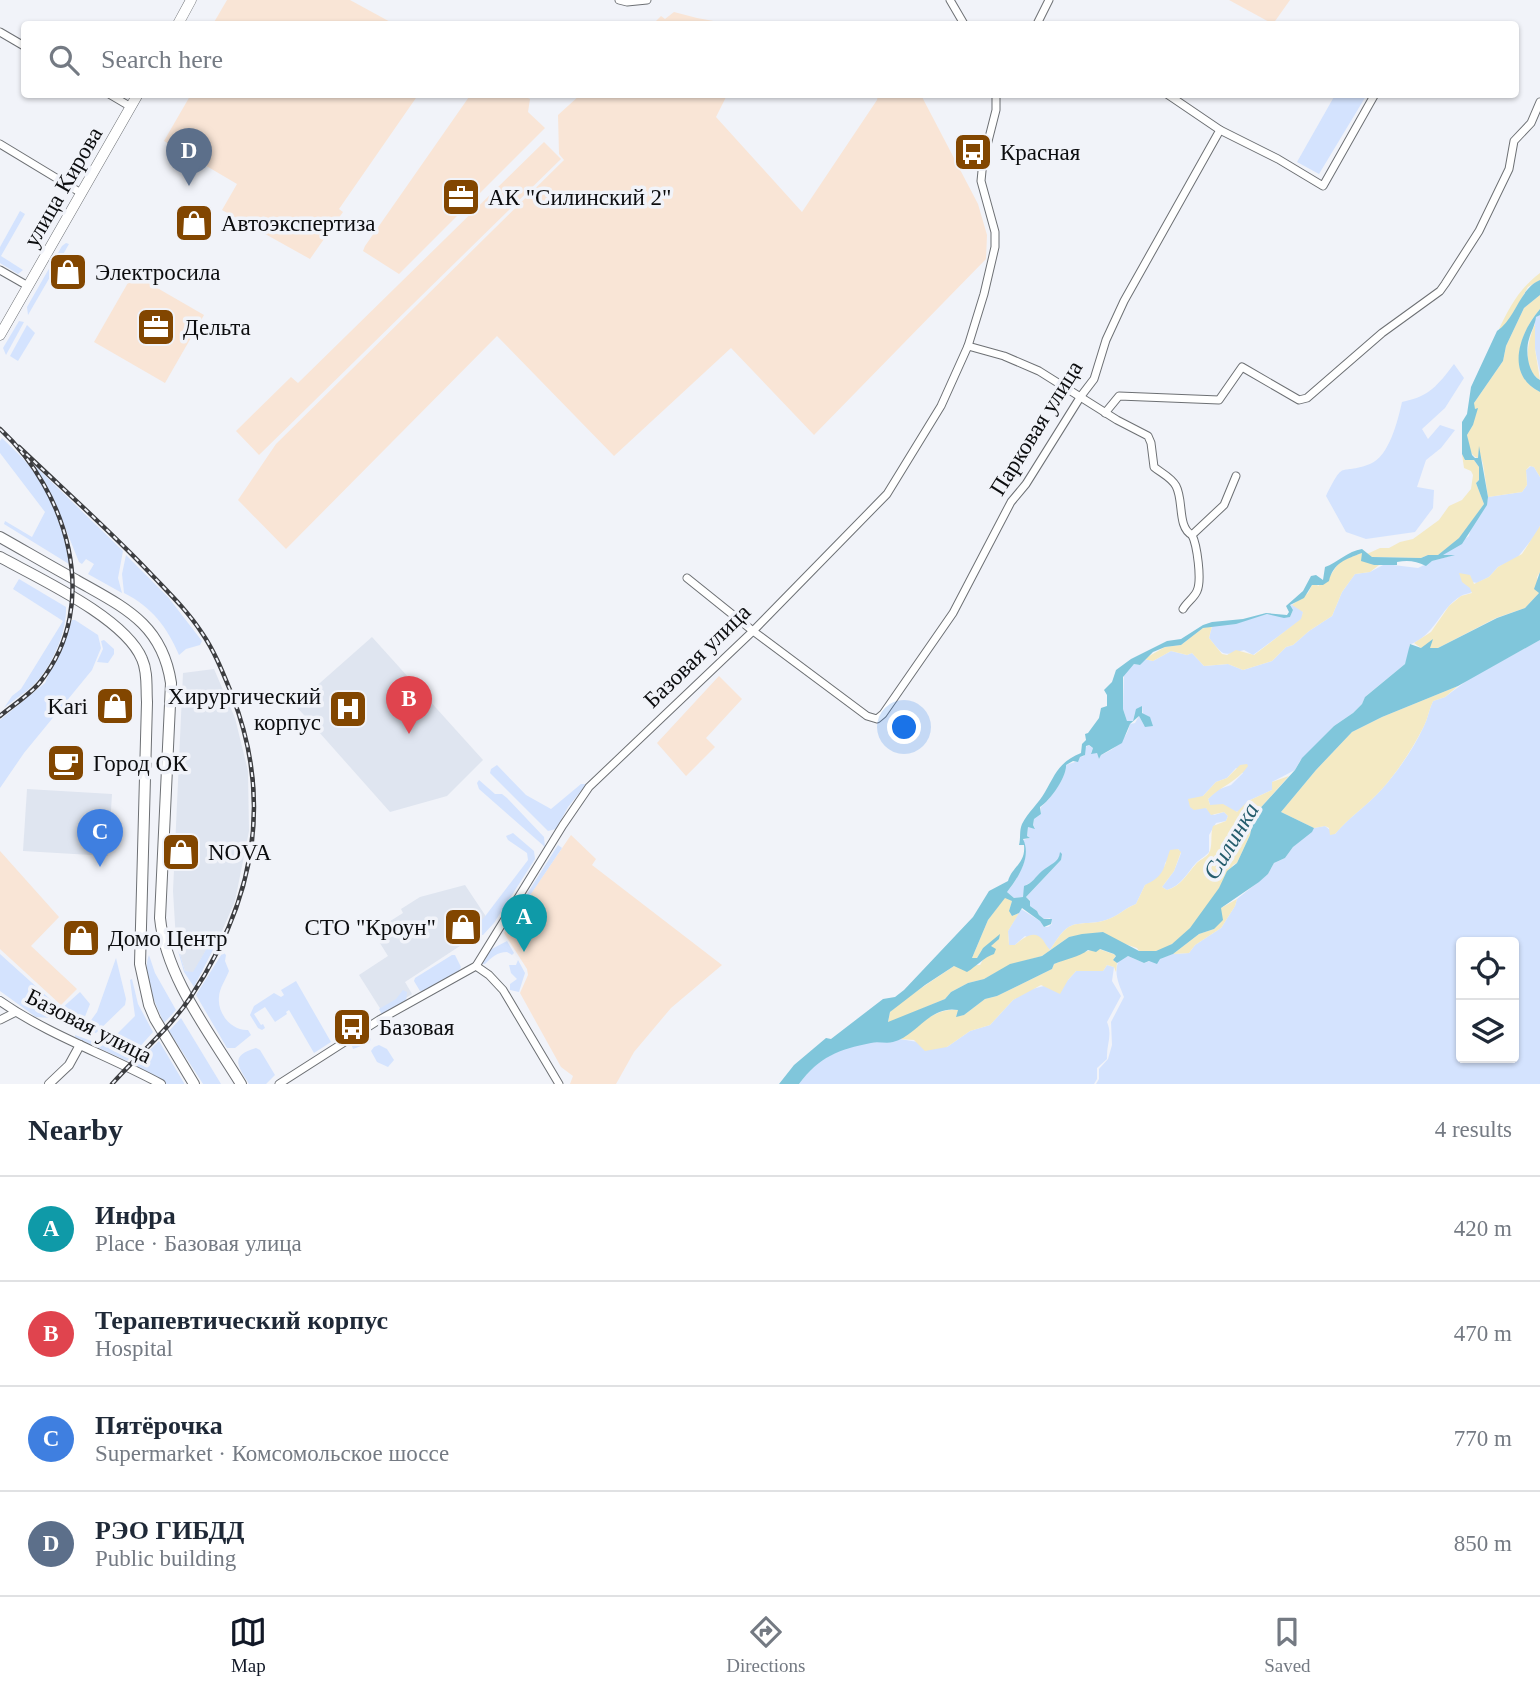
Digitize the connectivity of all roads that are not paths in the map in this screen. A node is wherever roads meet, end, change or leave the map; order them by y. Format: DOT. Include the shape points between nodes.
graph roads {
  1 [pos="191,0"];
  2 [pos="619,0"];
  3 [pos="647,0"];
  4 [pos="950,0"];
  5 [pos="1049,0"];
  6 [pos="179,21"];
  7 [pos="962,21"];
  8 [pos="1038,21"];
  9 [pos="0,32"];
  10 [pos="21,44"];
  11 [pos="116,98"];
  12 [pos="136,98"];
  13 [pos="996,98"];
  14 [pos="1173,98"];
  15 [pos="1373,98"];
  16 [pos="1540,102"];
  17 [pos="131,107"];
  18 [pos="1220,130"];
  19 [pos="0,144"];
  20 [pos="81,193"];
  21 [pos="0,270"];
  22 [pos="28,286"];
  23 [pos="0,335"];
  24 [pos="968,346"];
  25 [pos="1081,396"];
  26 [pos="1105,413"];
  27 [pos="1236,476"];
  28 [pos="1192,535"];
  29 [pos="0,537"];
  30 [pos="0,557"];
  31 [pos="687,578"];
  32 [pos="1183,609"];
  33 [pos="753,631"];
  34 [pos="476,966"];
  35 [pos="0,1001"];
  36 [pos="16,1012"];
  37 [pos="0,1020"];
  38 [pos="80,1045"];
  39 [pos="49,1084"];
  40 [pos="161,1084"];
  41 [pos="194,1084"];
  42 [pos="241,1084"];
  43 [pos="279,1084"];
  44 [pos="559,1084"];
  1 -- 6 [label="main road"];
  2 -- 3 [label="street"];
  4 -- 7 [label="street"];
  5 -- 8 [label="street"];
  9 -- 10 [label="street"];
  11 -- 17 [label="street"];
  12 -- 17 [label="main road, улица Кирова"];
  13 -- 24 [label="street, Базовая улица" via="981,181 995,247"];
  14 -- 18 [label="street"];
  15 -- 18 [label="street" via="1324,186"];
  16 -- 26 [label="street" via="1531,122 1514,141 1509,169 1479,231 1440,291 1307,397 1299,400 1242,367 1219,400 1119,396"];
  17 -- 20 [label="main road, улица Кирова"];
  18 -- 25 [label="street, Парковая улица" via="1124,301 1094,379"];
  19 -- 20 [label="street"];
  20 -- 22 [label="main road, улица Кирова"];
  21 -- 22 [label="street"];
  22 -- 23 [label="main road, улица Кирова"];
  24 -- 25 [label="street" via="1024,364"];
  24 -- 33 [label="street, Базовая улица" via="941,406 887,494"];
  25 -- 26 [label="street"];
  25 -- 33 [label="street, Парковая улица" via="996,527 953,613 877,719"];
  26 -- 28 [label="street" via="1148,436 1154,467 1177,487 1184,525"];
  27 -- 28 [label="street" via="1224,505"];
  28 -- 32 [label="street" via="1199,579 1195,595"];
  29 -- 42 [label="main road" via="126,608 154,635 166,657 171,683 162,934 176,976"];
  30 -- 41 [label="main road" via="108,620 125,633 143,659 147,702 139,964 155,1019"];
  31 -- 33 [label="street"];
  33 -- 34 [label="street, Базовая улица" via="589,787"];
  34 -- 43 [label="street, Базовая улица" via="379,1020"];
  34 -- 44 [label="street" via="503,990"];
  35 -- 36 [label="street, Базовая улица"];
  36 -- 37 [label="street"];
  36 -- 38 [label="street, Базовая улица"];
  38 -- 39 [label="street" via="69,1065"];
  38 -- 40 [label="street, Базовая улица"];
}
